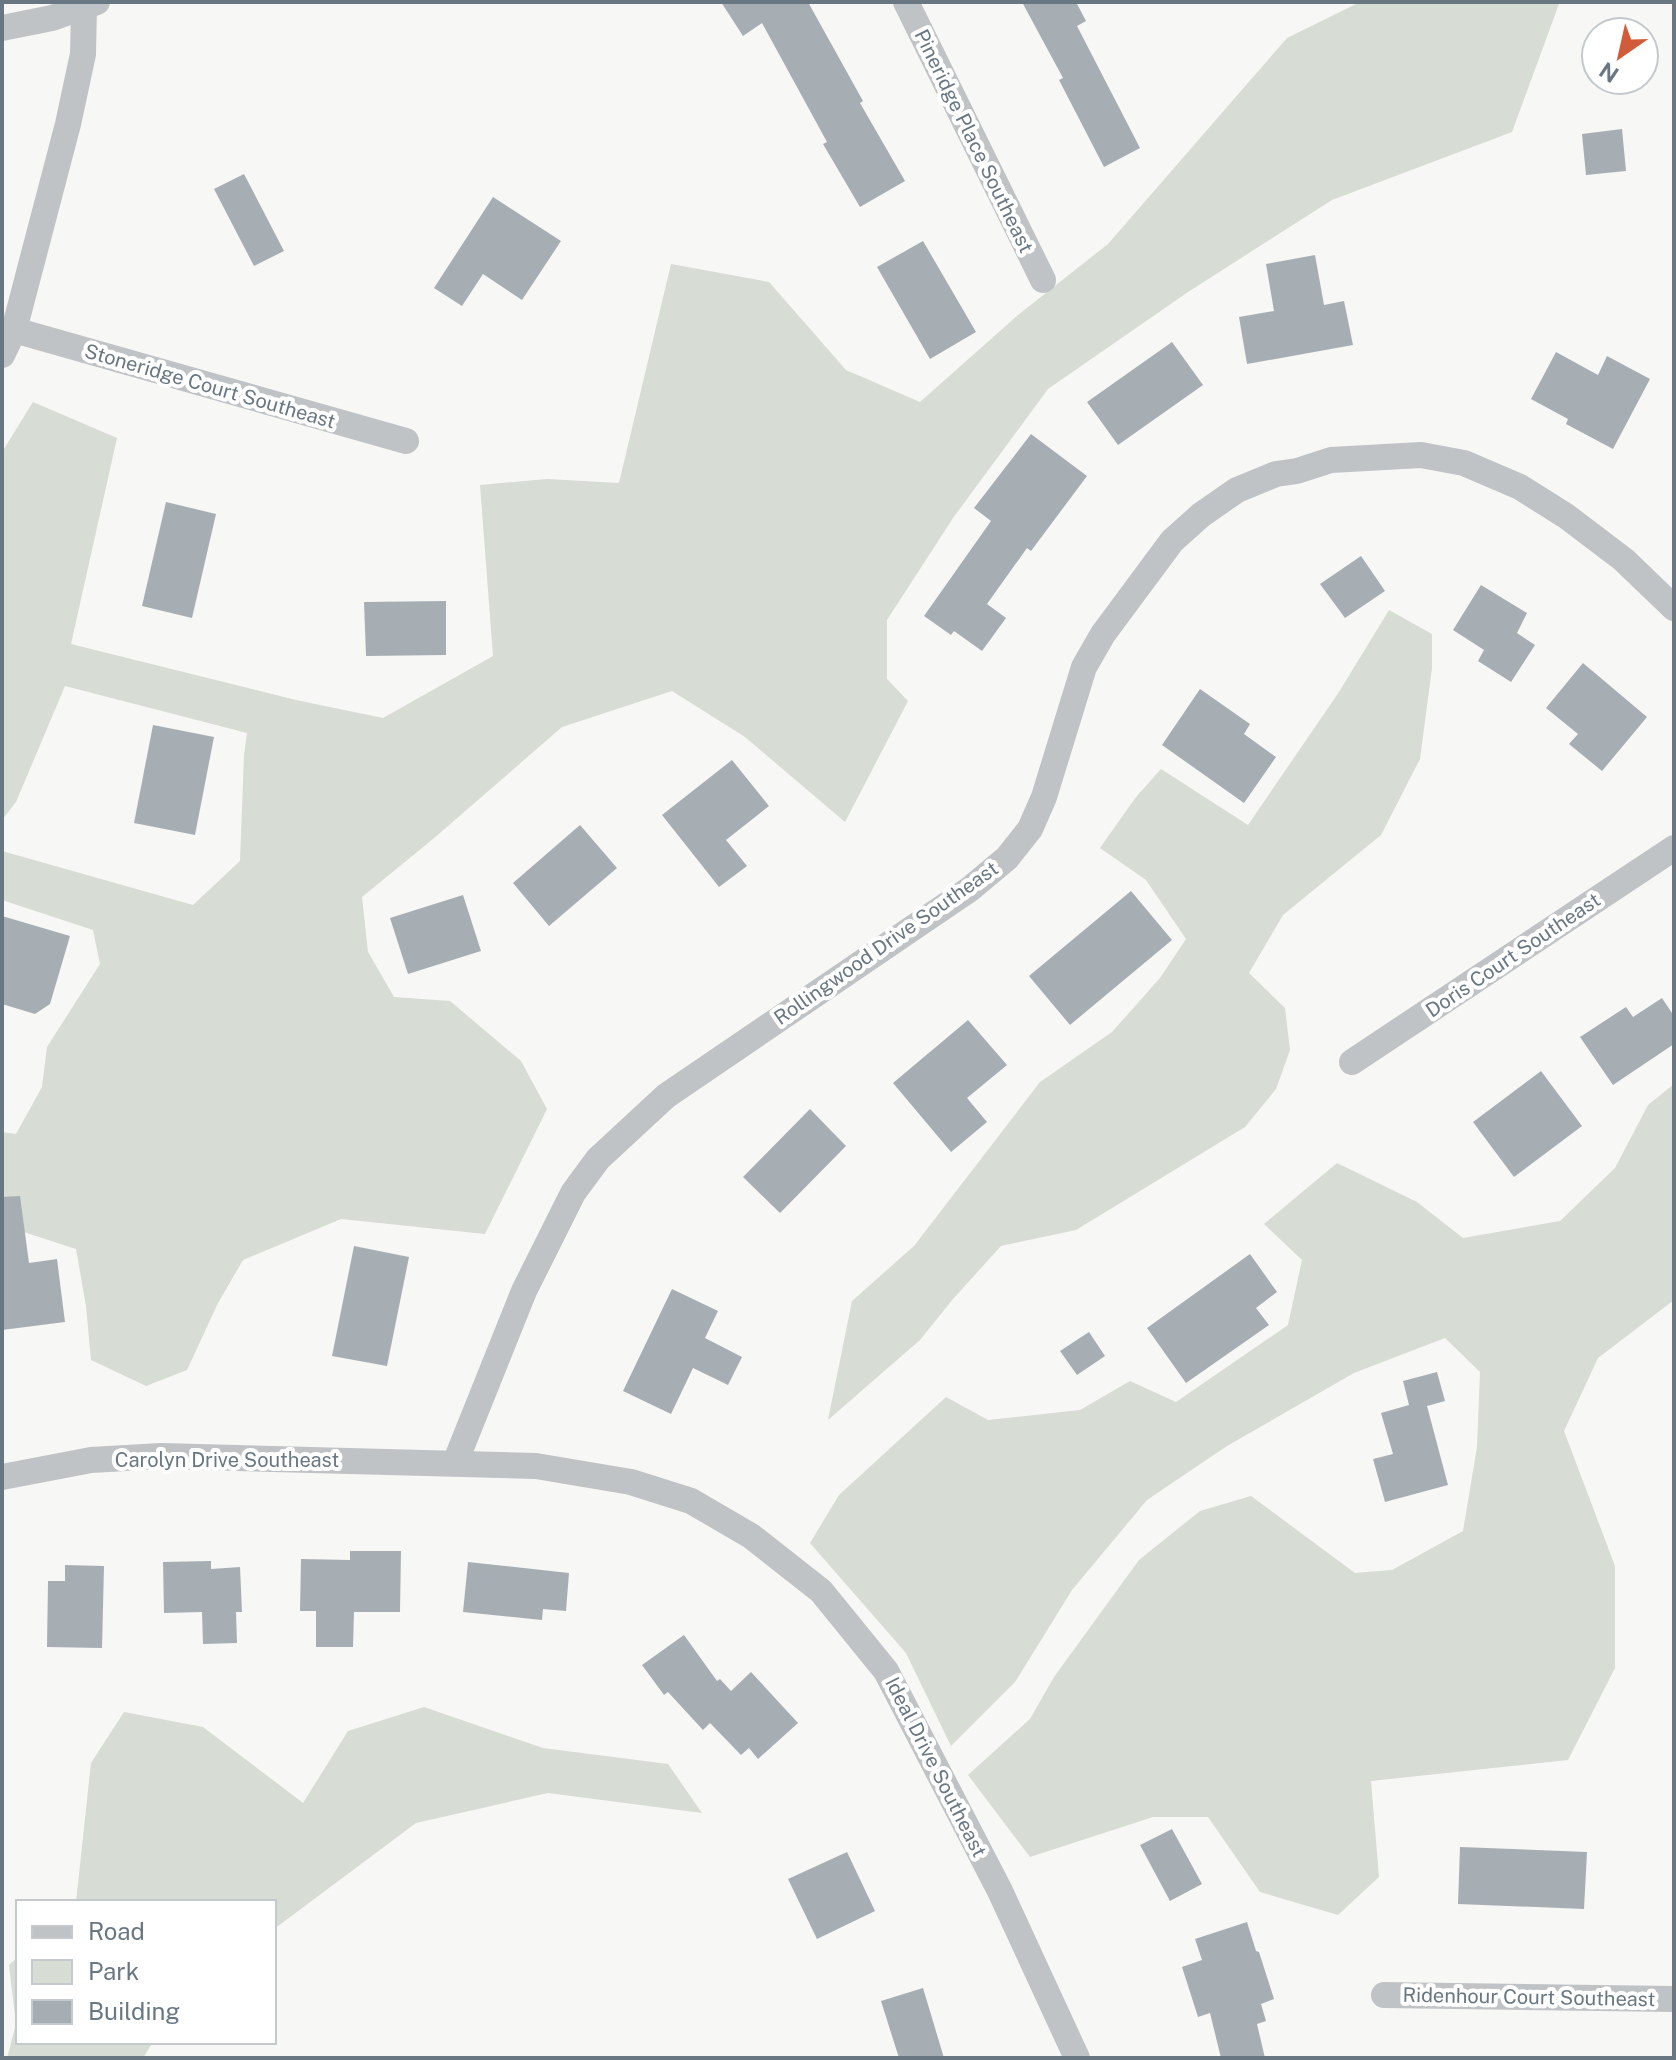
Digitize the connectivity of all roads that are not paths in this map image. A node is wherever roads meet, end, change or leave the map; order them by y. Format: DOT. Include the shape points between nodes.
graph roads {
  1 [pos="906,2"];
  2 [pos="91,4"];
  3 [pos="2,28"];
  4 [pos="1043,280"];
  5 [pos="14,330"];
  6 [pos="2,355"];
  7 [pos="406,441"];
  8 [pos="1674,608"];
  9 [pos="1674,848"];
  10 [pos="1352,1062"];
  11 [pos="455,1463"];
  12 [pos="2,1477"];
  13 [pos="1384,1995"];
  14 [pos="1674,1999"];
  15 [pos="1077,2058"];
  1 -- 4 [label="street, Pineridge Place Southeast"];
  2 -- 3 [label="street"];
  2 -- 5 [label="street" via="71,110"];
  5 -- 6 [label="street"];
  5 -- 7 [label="street, Stoneridge Court Southeast"];
  8 -- 11 [label="street, Rollingwood Drive Southeast" via="1624,560 1566,516 1520,487 1464,463 1421,455 1331,460 1237,490 1201,515 1172,541 1084,667 1044,797 1030,829 1007,858 970,889 666,1096 598,1159 573,1193 524,1291"];
  9 -- 10 [label="street, Doris Court Southeast"];
  11 -- 12 [label="street, Carolyn Drive Southeast" via="161,1456 91,1460"];
  11 -- 15 [label="street, Ideal Drive Southeast" via="536,1466 631,1482 691,1501 751,1536 821,1591 886,1671 1000,1891"];
  13 -- 14 [label="street, Ridenhour Court Southeast"];
}
